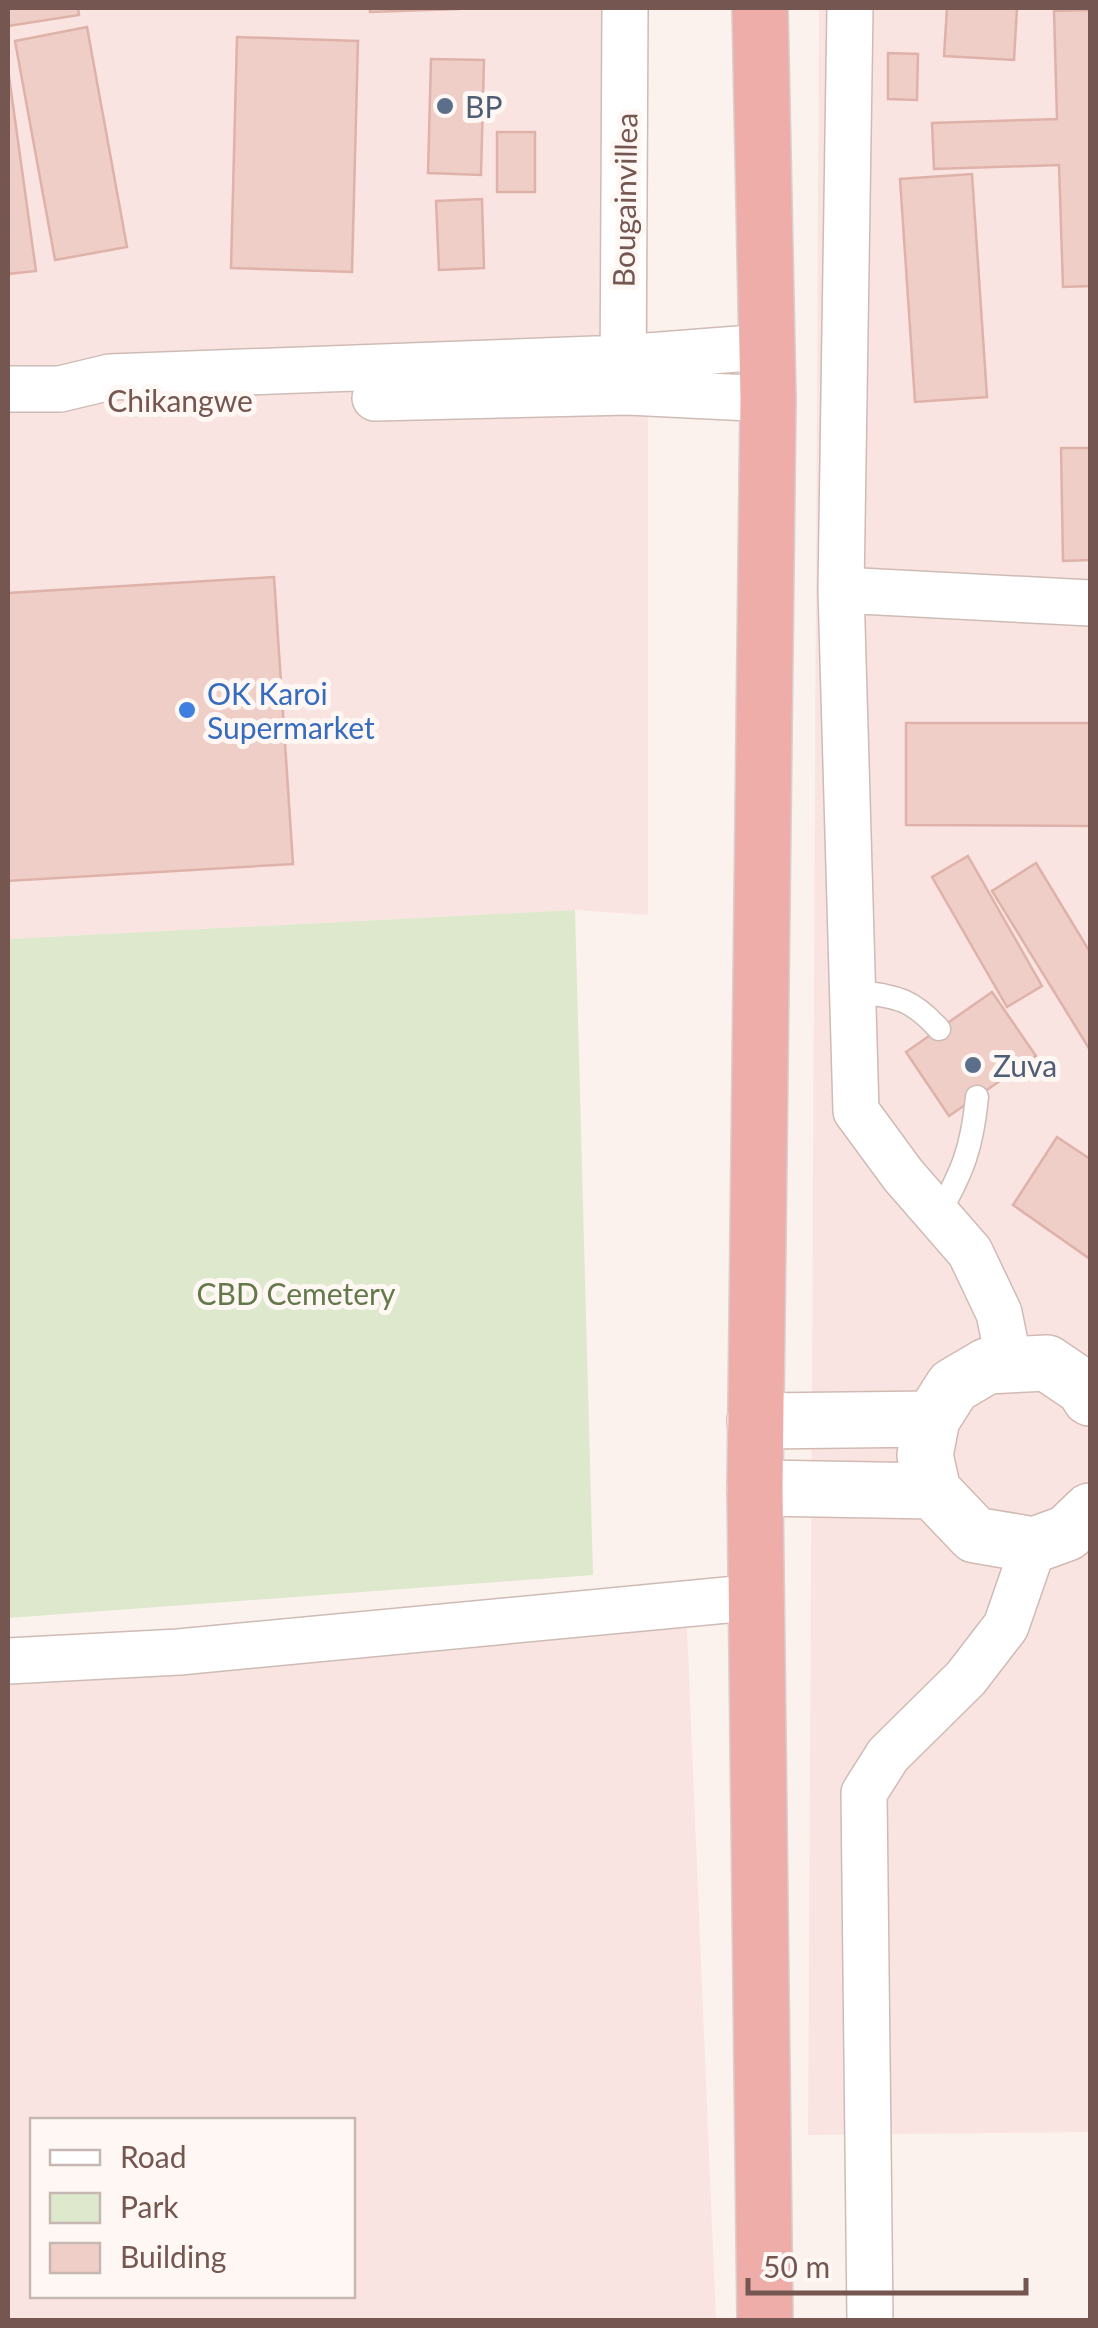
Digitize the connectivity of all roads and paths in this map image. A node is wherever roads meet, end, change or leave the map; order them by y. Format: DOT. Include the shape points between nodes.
graph roads {
  1 [pos="625,8"];
  2 [pos="760,8"];
  3 [pos="850,8"];
  4 [pos="766,373"];
  5 [pos="622,375"];
  6 [pos="8,389"];
  7 [pos="842,590"];
  8 [pos="1090,603"];
  9 [pos="853,991"];
  10 [pos="939,1029"];
  11 [pos="977,1097"];
  12 [pos="938,1216"];
  13 [pos="1009,1362"];
  14 [pos="1088,1391"];
  15 [pos="932,1418"];
  16 [pos="755,1421"];
  17 [pos="755,1488"];
  18 [pos="933,1491"];
  19 [pos="1090,1511"];
  20 [pos="1034,1545"];
  21 [pos="758,1597"];
  22 [pos="8,1661"];
  23 [pos="766,2320"];
  24 [pos="870,2320"];
  1 -- 5 [label="street, Bougainvillea"];
  2 -- 4 [label="highway"];
  3 -- 7 [label="street"];
  4 -- 5 [label="street, Chikangwe"];
  4 -- 16 [label="highway"];
  5 -- 6 [label="street, Chikangwe" via="105,404 60,389"];
  7 -- 8 [label="street"];
  7 -- 9 [label="street"];
  9 -- 10 [label="lane" via="918,1006"];
  9 -- 12 [label="street" via="856,1111"];
  11 -- 12 [label="lane" via="973,1142"];
  12 -- 13 [label="street" via="970,1252 999,1313"];
  13 -- 14 [label="street" via="1047,1363"];
  13 -- 15 [label="street" via="986,1366 954,1386"];
  15 -- 16 [label="street"];
  15 -- 18 [label="street" via="925,1455"];
  16 -- 17 [label="highway"];
  17 -- 18 [label="street"];
  17 -- 21 [label="highway"];
  18 -- 20 [label="street" via="975,1535"];
  19 -- 20 [label="street" via="1067,1533"];
  20 -- 24 [label="street" via="1006,1626 966,1678 888,1755 864,1792"];
  21 -- 22 [label="street" via="179,1652"];
  21 -- 23 [label="highway"];
}
